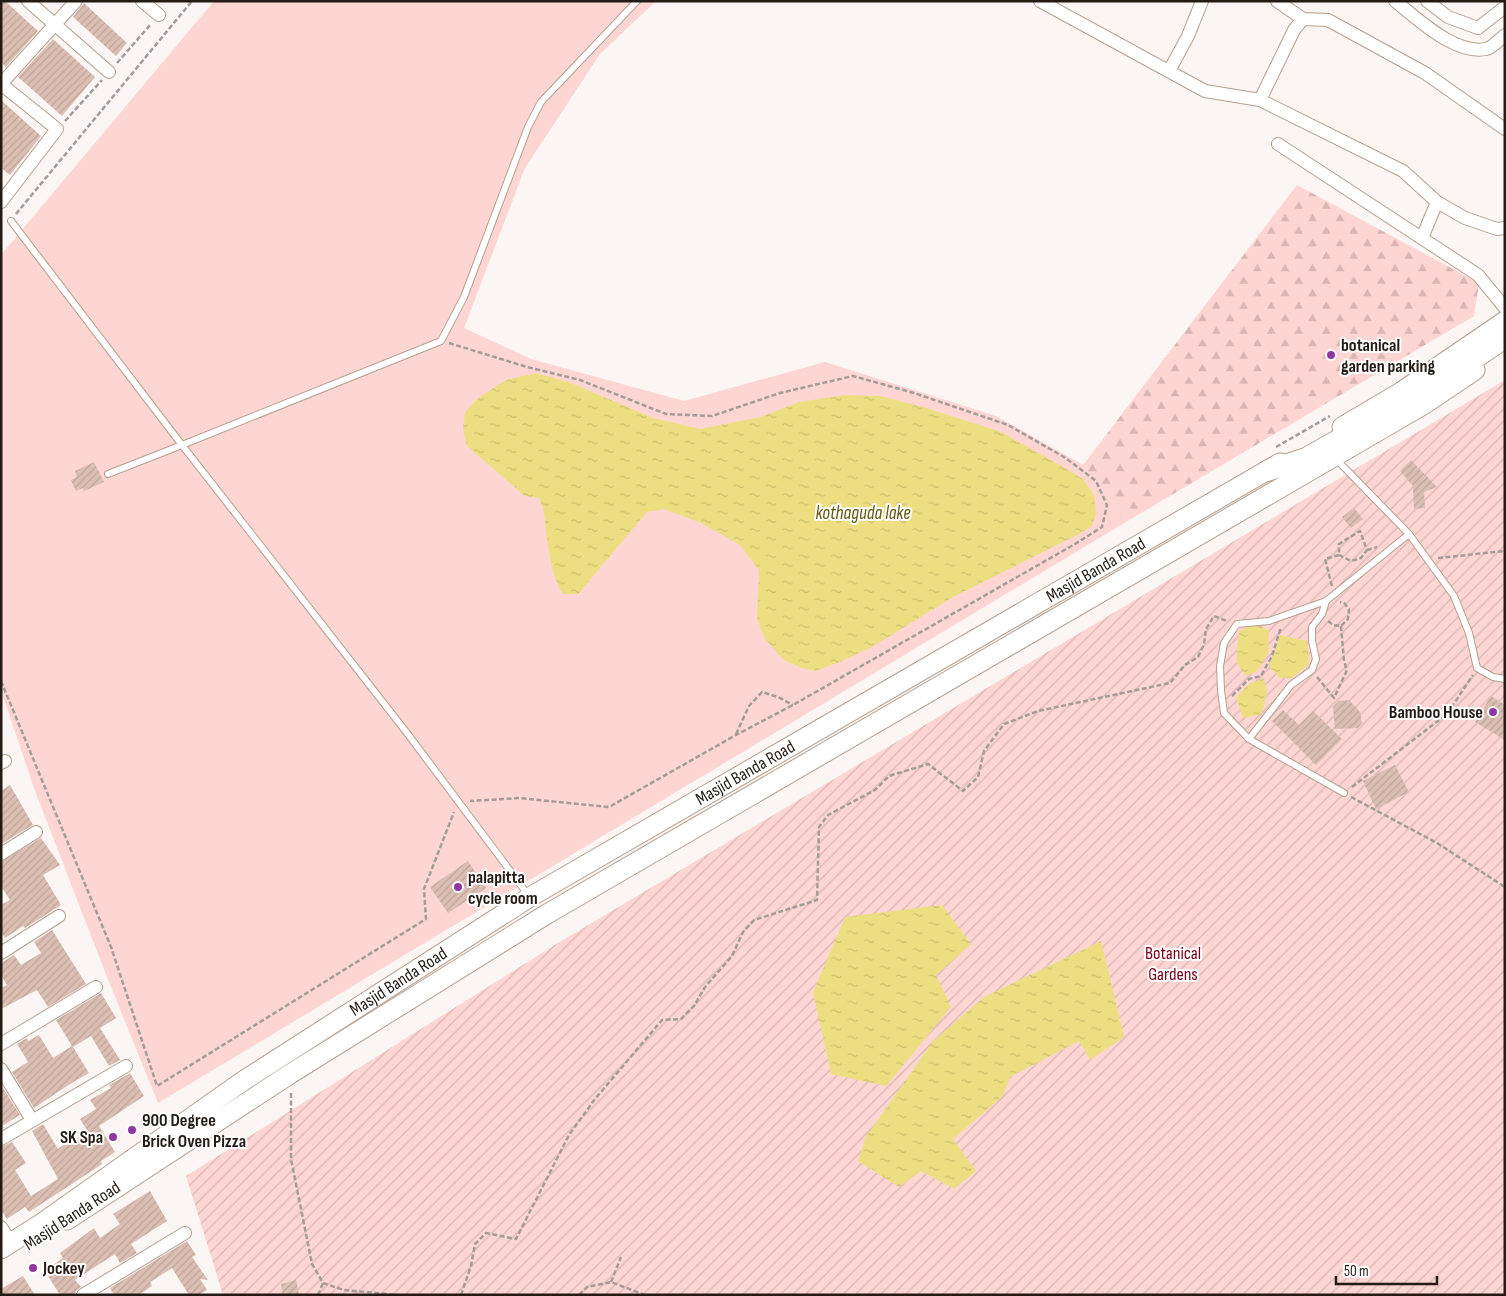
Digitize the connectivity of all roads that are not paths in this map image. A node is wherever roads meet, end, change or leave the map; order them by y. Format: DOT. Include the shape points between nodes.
graph roads {
  1 [pos="28,1"];
  2 [pos="76,1"];
  3 [pos="142,1"];
  4 [pos="637,1"];
  5 [pos="1040,1"];
  6 [pos="1202,1"];
  7 [pos="1277,1"];
  8 [pos="1395,1"];
  9 [pos="1427,1"];
  10 [pos="1505,7"];
  11 [pos="159,15"];
  12 [pos="1303,19"];
  13 [pos="55,25"];
  14 [pos="1478,28"];
  15 [pos="1505,35"];
  16 [pos="1487,49"];
  17 [pos="1169,71"];
  18 [pos="109,72"];
  19 [pos="1,84"];
  20 [pos="1260,100"];
  21 [pos="1505,129"];
  22 [pos="1278,144"];
  23 [pos="5,186"];
  24 [pos="1,202"];
  25 [pos="1437,202"];
  26 [pos="11,221"];
  27 [pos="1505,228"];
  28 [pos="1422,238"];
  29 [pos="1505,308"];
  30 [pos="1505,321"];
  31 [pos="1505,338"];
  32 [pos="1505,350"];
  33 [pos="182,445"];
  34 [pos="1334,457"];
  35 [pos="1267,471"];
  36 [pos="108,474"];
  37 [pos="1409,534"];
  38 [pos="1326,601"];
  39 [pos="1505,679"];
  40 [pos="1249,739"];
  41 [pos="1344,793"];
  42 [pos="36,832"];
  43 [pos="1,854"];
  44 [pos="530,897"];
  45 [pos="59,916"];
  46 [pos="1,952"];
  47 [pos="96,987"];
  48 [pos="1,1044"];
  49 [pos="126,1066"];
  50 [pos="1,1069"];
  51 [pos="218,1110"];
  52 [pos="32,1120"];
  53 [pos="1,1139"];
  54 [pos="185,1233"];
  55 [pos="4,1240"];
  56 [pos="1,1262"];
  57 [pos="83,1295"];
  1 -- 13 [label="street"];
  2 -- 13 [label="street"];
  3 -- 11 [label="street"];
  4 -- 33 [label="lane" via="542,102 528,127 464,296 441,341"];
  5 -- 17 [label="street"];
  6 -- 17 [label="street"];
  7 -- 12 [label="street"];
  8 -- 16 [label="street" via="1433,32 1464,48"];
  9 -- 14 [label="street" via="1448,17"];
  10 -- 14 [label="street"];
  12 -- 20 [label="street" via="1294,30"];
  12 -- 21 [label="street" via="1328,20 1393,55 1425,73"];
  13 -- 18 [label="street"];
  13 -- 19 [label="street"];
  14 -- 16 [label="street"];
  15 -- 16 [label="street"];
  17 -- 20 [label="street" via="1205,91"];
  19 -- 23 [label="street" via="57,130"];
  20 -- 25 [label="street" via="1403,171"];
  22 -- 28 [label="street"];
  23 -- 24 [label="street"];
  25 -- 27 [label="street" via="1465,218 1497,229"];
  25 -- 28 [label="street"];
  26 -- 33 [label="lane"];
  28 -- 29 [label="street" via="1478,275"];
  30 -- 35 [label="main road, Masjid Banda Road" via="1401,392"];
  31 -- 35 [label="main road" via="1454,373 1306,458"];
  32 -- 34 [label="main road, Masjid Banda Road" via="1423,405"];
  33 -- 36 [label="lane"];
  33 -- 44 [label="lane" via="408,733"];
  34 -- 37 [label="lane"];
  34 -- 51 [label="main road, Masjid Banda Road" via="547,914 290,1074"];
  35 -- 44 [label="main road, Masjid Banda Road"];
  37 -- 38 [label="lane"];
  37 -- 39 [label="lane" via="1454,596 1478,668 1493,677"];
  38 -- 40 [label="lane" via="1322,614 1312,627 1316,659 1312,670 1291,685"];
  38 -- 40 [label="lane" via="1269,621 1237,624 1224,643 1220,666 1224,713"];
  40 -- 41 [label="lane"];
  42 -- 43 [label="street"];
  44 -- 51 [label="main road, Masjid Banda Road" via="243,1082"];
  45 -- 46 [label="street"];
  47 -- 48 [label="street"];
  49 -- 52 [label="street"];
  50 -- 52 [label="street"];
  51 -- 55 [label="main road, Masjid Banda Road"];
  51 -- 56 [label="main road, Masjid Banda Road"];
  52 -- 53 [label="street"];
  54 -- 57 [label="street"];
}
